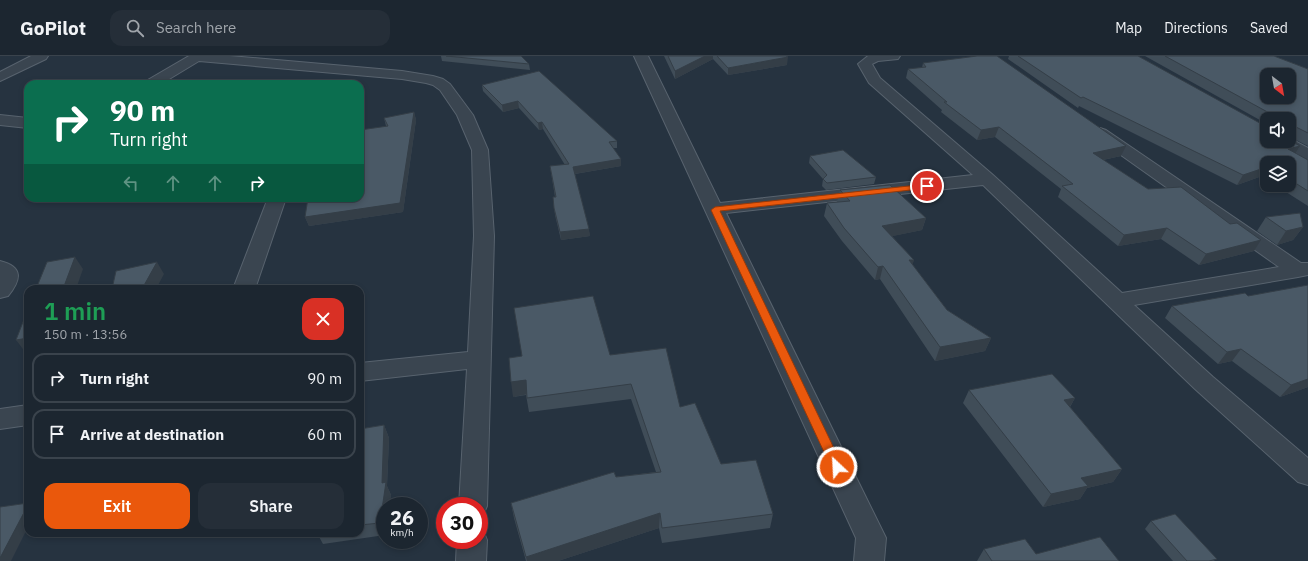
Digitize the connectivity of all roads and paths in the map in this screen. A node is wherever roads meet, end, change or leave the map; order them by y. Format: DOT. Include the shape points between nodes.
graph roads {
  1 [pos="41,56"];
  2 [pos="641,56"];
  3 [pos="893,56"];
  4 [pos="196,57"];
  5 [pos="0,77"];
  6 [pos="158,80"];
  7 [pos="0,120"];
  8 [pos="24,123"];
  9 [pos="1089,124"];
  10 [pos="1295,148"];
  11 [pos="1308,155"];
  12 [pos="987,179"];
  13 [pos="276,202"];
  14 [pos="715,210"];
  15 [pos="0,267"];
  16 [pos="1303,270"];
  17 [pos="245,285"];
  18 [pos="0,291"];
  19 [pos="1116,301"];
  20 [pos="480,359"];
  21 [pos="364,372"];
  22 [pos="24,416"];
  23 [pos="0,419"];
  24 [pos="1308,474"];
  25 [pos="474,497"];
  26 [pos="472,549"];
  27 [pos="471,561"];
  28 [pos="869,561"];
  1 -- 5 [label="street"];
  2 -- 14 [label="street"];
  3 -- 12 [label="street" via="877,57 866,62 866,68 874,80"];
  4 -- 6 [label="street"];
  4 -- 20 [label="street" via="402,75 428,79 445,86 465,115 480,150 484,236"];
  7 -- 8 [label="street"];
  9 -- 16 [label="street"];
  10 -- 11 [label="street"];
  12 -- 14 [label="street"];
  12 -- 19 [label="street"];
  13 -- 17 [label="street"];
  14 -- 28 [label="street" via="871,538"];
  15 -- 18 [label="street" via="8,273 8,278"];
  16 -- 19 [label="street"];
  19 -- 24 [label="street" via="1204,383"];
  20 -- 21 [label="street"];
  20 -- 25 [label="street"];
  22 -- 23 [label="street"];
  26 -- 27 [label="street"];
}
